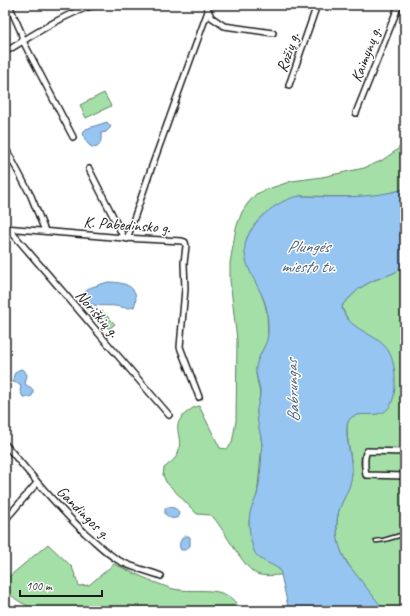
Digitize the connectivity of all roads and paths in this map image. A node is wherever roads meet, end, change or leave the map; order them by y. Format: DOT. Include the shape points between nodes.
graph roads {
  1 [pos="9,5"];
  2 [pos="94,5"];
  3 [pos="206,5"];
  4 [pos="317,5"];
  5 [pos="399,5"];
  6 [pos="208,11"];
  7 [pos="273,34"];
  8 [pos="23,41"];
  9 [pos="5,52"];
  10 [pos="289,85"];
  11 [pos="356,113"];
  12 [pos="73,138"];
  13 [pos="5,147"];
  14 [pos="89,170"];
  15 [pos="6,228"];
  16 [pos="45,231"];
  17 [pos="126,239"];
  18 [pos="199,397"];
  19 [pos="169,415"];
  20 [pos="5,444"];
  21 [pos="405,452"];
  22 [pos="405,476"];
  23 [pos="37,483"];
  24 [pos="5,520"];
  25 [pos="405,534"];
  26 [pos="376,541"];
  27 [pos="161,576"];
  1 -- 8 [label="street"];
  2 -- 8 [label="street"];
  3 -- 6 [label="street"];
  4 -- 10 [label="street, Rožių g."];
  5 -- 11 [label="street, Kaimynų g."];
  6 -- 7 [label="street" via="211,17 224,26"];
  6 -- 17 [label="street"];
  8 -- 9 [label="street"];
  8 -- 12 [label="street"];
  13 -- 16 [label="street" via="34,203"];
  14 -- 17 [label="street"];
  15 -- 16 [label="street, K. Pabedinsko g."];
  15 -- 19 [label="street, Noriškių g."];
  16 -- 17 [label="street, K. Pabedinsko g."];
  17 -- 18 [label="street, K. Pabedinsko g." via="185,242 185,290 180,347"];
  20 -- 23 [label="street, Gandingos g."];
  21 -- 22 [label="street" via="367,451 365,462 366,475"];
  23 -- 24 [label="street"];
  23 -- 27 [label="street, Gandingos g." via="107,553 131,566"];
  25 -- 26 [label="lane"];
}
